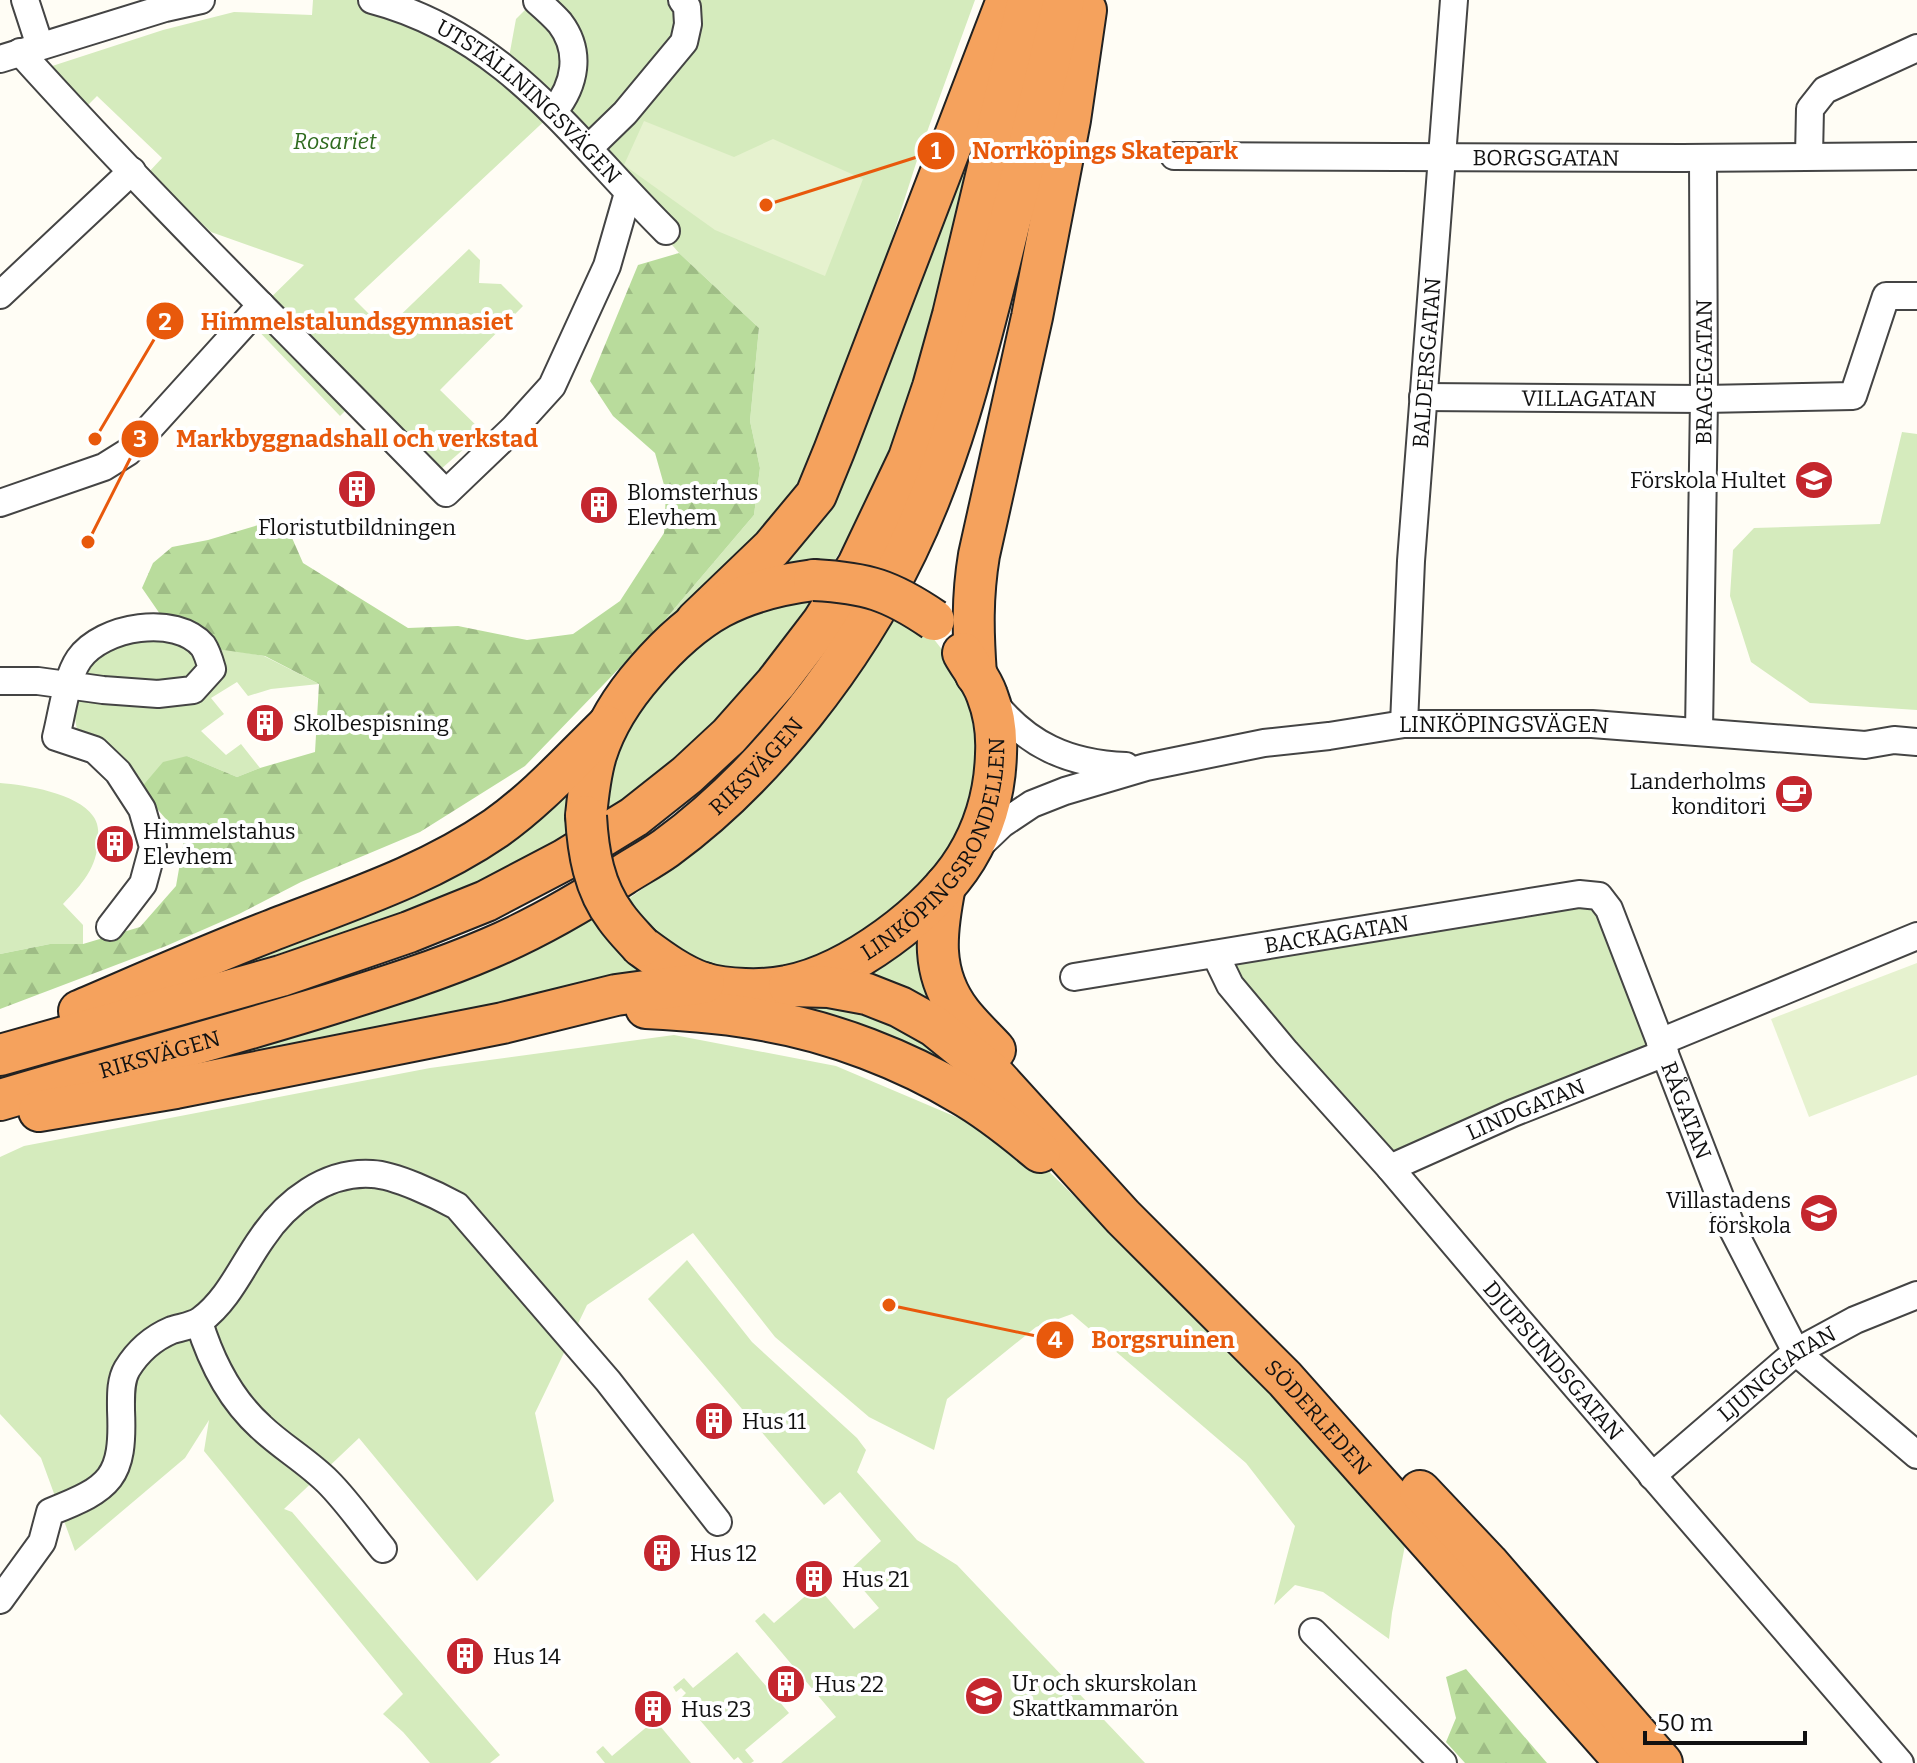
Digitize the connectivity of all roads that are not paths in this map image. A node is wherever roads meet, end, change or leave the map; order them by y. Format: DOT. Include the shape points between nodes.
graph roads {
  1 [pos="25,0"];
  2 [pos="201,0"];
  3 [pos="372,0"];
  4 [pos="682,0"];
  5 [pos="1007,0"];
  6 [pos="1028,0"];
  7 [pos="1064,0"];
  8 [pos="1087,0"];
  9 [pos="1454,0"];
  10 [pos="537,1"];
  11 [pos="164,4"];
  12 [pos="1917,48"];
  13 [pos="20,53"];
  14 [pos="554,111"];
  15 [pos="589,148"];
  16 [pos="1174,156"];
  17 [pos="1809,156"];
  18 [pos="1917,156"];
  19 [pos="1442,157"];
  20 [pos="1703,158"];
  21 [pos="132,171"];
  22 [pos="628,193"];
  23 [pos="666,231"];
  24 [pos="0,295"];
  25 [pos="1917,296"];
  26 [pos="261,305"];
  27 [pos="1423,397"];
  28 [pos="1704,399"];
  29 [pos="0,503"];
  30 [pos="696,621"];
  31 [pos="0,681"];
  32 [pos="69,684"];
  33 [pos="981,684"];
  34 [pos="1404,724"];
  35 [pos="607,726"];
  36 [pos="1699,732"];
  37 [pos="1917,742"];
  38 [pos="1865,745"];
  39 [pos="1917,759"];
  40 [pos="1146,767"];
  41 [pos="955,872"];
  42 [pos="1599,896"];
  43 [pos="110,927"];
  44 [pos="1917,936"];
  45 [pos="1215,954"];
  46 [pos="1074,977"];
  47 [pos="704,983"];
  48 [pos="789,986"];
  49 [pos="503,1023"];
  50 [pos="0,1045"];
  51 [pos="1662,1047"];
  52 [pos="0,1055"];
  53 [pos="0,1100"];
  54 [pos="0,1118"];
  55 [pos="1390,1168"];
  56 [pos="1123,1217"];
  57 [pos="1917,1295"];
  58 [pos="199,1322"];
  59 [pos="1796,1352"];
  60 [pos="1917,1455"];
  61 [pos="1652,1476"];
  62 [pos="718,1522"];
  63 [pos="383,1549"];
  64 [pos="0,1600"];
  65 [pos="1313,1632"];
  66 [pos="1443,1763"];
  67 [pos="1626,1763"];
  68 [pos="1662,1763"];
  69 [pos="1900,1763"];
  1 -- 13 [label="street"];
  2 -- 11 [label="street"];
  3 -- 14 [label="street, UTSTÄLLNINGSVÄGEN" via="467,40"];
  4 -- 15 [label="street" via="688,24 684,42"];
  5 -- 30 [label="highway" via="816,495 772,548"];
  6 -- 52 [label="highway, RIKSVÄGEN" via="953,315 909,458 858,565 822,623 729,736 634,817 486,901 281,976"];
  7 -- 53 [label="highway, RIKSVÄGEN" via="958,423 930,498 887,589 852,647 760,765 666,848 579,904 490,948 399,983"];
  8 -- 33 [label="highway" via="1035,302 973,592"];
  9 -- 19 [label="street, BALDERSGATAN"];
  10 -- 14 [label="street" via="561,24 574,57 569,87"];
  11 -- 13 [label="street"];
  12 -- 17 [label="street" via="1825,90 1810,109"];
  13 -- 21 [label="street"];
  14 -- 15 [label="street, UTSTÄLLNINGSVÄGEN"];
  15 -- 22 [label="street, UTSTÄLLNINGSVÄGEN"];
  16 -- 19 [label="street, BORGSGATAN"];
  17 -- 18 [label="street, BORGSGATAN"];
  17 -- 20 [label="street, BORGSGATAN"];
  19 -- 20 [label="street, BORGSGATAN"];
  19 -- 27 [label="street, BALDERSGATAN"];
  20 -- 28 [label="street, BRAGEGATAN"];
  21 -- 24 [label="street"];
  21 -- 26 [label="street"];
  22 -- 23 [label="street, UTSTÄLLNINGSVÄGEN"];
  22 -- 26 [label="street" via="607,266 552,386 446,493"];
  25 -- 28 [label="street, VILLAGATAN" via="1886,296 1853,396"];
  26 -- 29 [label="street" via="128,452 104,467"];
  27 -- 28 [label="street, VILLAGATAN"];
  27 -- 34 [label="street, BALDERSGATAN"];
  28 -- 36 [label="street, BRAGEGATAN"];
  30 -- 33 [label="highway, LINKÖPINGSRONDELLEN, bridge" via="781,584 849,582 908,602 934,620 956,640"];
  30 -- 35 [label="highway, LINKÖPINGSRONDELLEN" via="667,646"];
  31 -- 32 [label="street"];
  32 -- 32 [label="street" via="78,660 92,645 119,631 143,627 188,634 204,647 212,669 193,690 158,694"];
  32 -- 43 [label="street" via="56,737 95,750 118,772 142,809 153,847 143,884"];
  33 -- 40 [label="street, LINKÖPINGSVÄGEN" via="1006,719 1051,751 1100,765"];
  33 -- 41 [label="highway, LINKÖPINGSRONDELLEN" via="995,728 994,779 988,809"];
  34 -- 36 [label="street, LINKÖPINGSVÄGEN" via="1592,724"];
  34 -- 40 [label="street, LINKÖPINGSVÄGEN" via="1264,743"];
  35 -- 47 [label="highway, LINKÖPINGSRONDELLEN, bridge" via="590,779 586,816 601,893 641,946"];
  35 -- 50 [label="highway" via="521,810 439,863"];
  36 -- 38 [label="street, LINKÖPINGSVÄGEN"];
  37 -- 38 [label="street, LINKÖPINGSVÄGEN"];
  38 -- 39 [label="street, LINKÖPINGSVÄGEN"];
  40 -- 41 [label="street, LINKÖPINGSVÄGEN" via="1032,804 1002,824"];
  41 -- 48 [label="highway, LINKÖPINGSRONDELLEN" via="915,917 880,943"];
  41 -- 68 [label="highway, SÖDERLEDEN" via="939,917 937,945 947,992 961,1014 1488,1563"];
  42 -- 45 [label="street, BACKAGATAN" via="1579,894"];
  42 -- 51 [label="street, RÅGATAN" via="1609,909"];
  44 -- 51 [label="street, LINDGATAN"];
  45 -- 46 [label="street, BACKAGATAN"];
  45 -- 55 [label="street, DJUPSUNDSGATAN" via="1230,985"];
  47 -- 48 [label="highway, LINKÖPINGSRONDELLEN"];
  47 -- 49 [label="highway" via="616,995"];
  48 -- 56 [label="highway, SÖDERLEDEN" via="867,994 934,1026 992,1073"];
  49 -- 54 [label="highway"];
  49 -- 56 [label="highway" via="627,1008 688,1010 819,1033 962,1094"];
  51 -- 55 [label="street, LINDGATAN"];
  51 -- 59 [label="street, RÅGATAN" via="1732,1228"];
  55 -- 61 [label="street, DJUPSUNDSGATAN"];
  56 -- 67 [label="highway, SÖDERLEDEN" via="1285,1379"];
  57 -- 59 [label="street, LJUNGGATAN"];
  58 -- 62 [label="street" via="224,1297 276,1219 306,1192 353,1175 375,1174 435,1194 457,1206 608,1381"];
  58 -- 63 [label="street" via="237,1402 329,1483"];
  58 -- 64 [label="street" via="153,1340 136,1356 125,1372 120,1458 111,1476 98,1490 50,1512 42,1542"];
  59 -- 60 [label="street, RÅGATAN"];
  59 -- 61 [label="street, LJUNGGATAN"];
  61 -- 69 [label="street, DJUPSUNDSGATAN"];
  65 -- 66 [label="street"];
}
